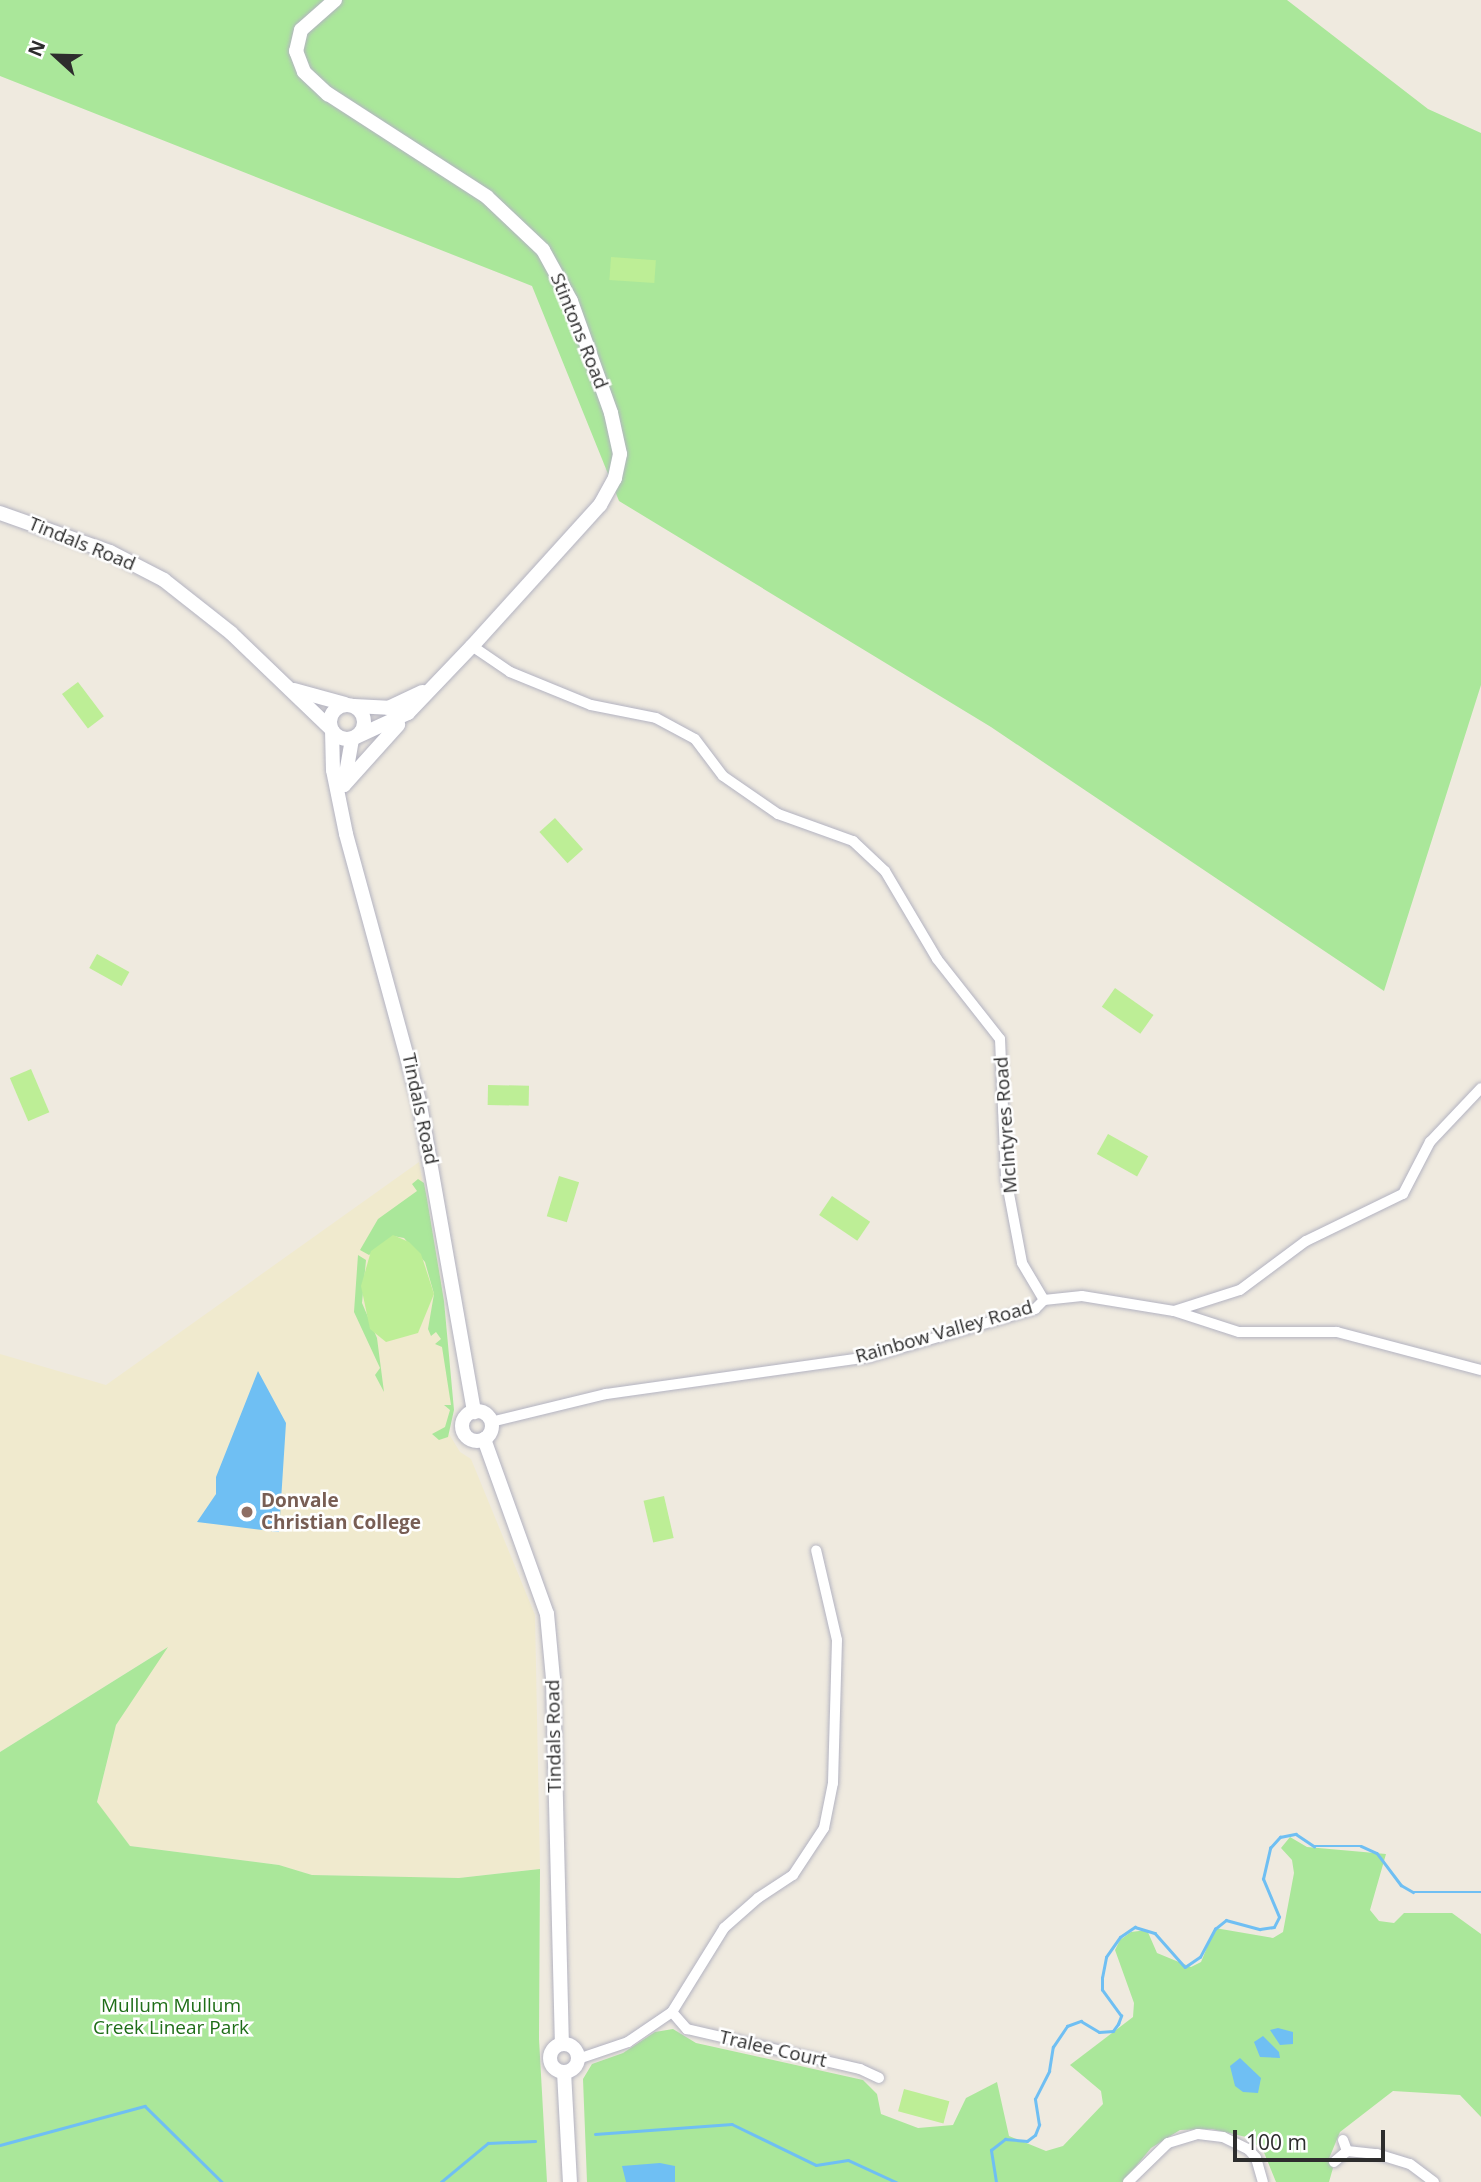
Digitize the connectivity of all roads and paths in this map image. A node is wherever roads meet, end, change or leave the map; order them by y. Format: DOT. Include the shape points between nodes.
graph roads {
  1 [pos="335,0"];
  2 [pos="0,513"];
  3 [pos="472,646"];
  4 [pos="290,688"];
  5 [pos="429,689"];
  6 [pos="351,706"];
  7 [pos="408,713"];
  8 [pos="331,729"];
  9 [pos="353,739"];
  10 [pos="344,785"];
  11 [pos="341,811"];
  12 [pos="1481,1088"];
  13 [pos="1044,1300"];
  14 [pos="1174,1311"];
  15 [pos="1481,1370"];
  16 [pos="474,1412"];
  17 [pos="492,1422"];
  18 [pos="484,1439"];
  19 [pos="816,1550"];
  20 [pos="672,2012"];
  21 [pos="562,2044"];
  22 [pos="578,2059"];
  23 [pos="564,2072"];
  24 [pos="879,2078"];
  25 [pos="1334,2162"];
  26 [pos="570,2182"];
  27 [pos="1128,2182"];
  28 [pos="1263,2182"];
  29 [pos="1434,2182"];
  1 -- 3 [label="main road, Stintons Road" via="301,30 296,51 304,72 328,94 487,197 543,250 571,301 618,439 618,471 600,505"];
  2 -- 4 [label="main road, Tindals Road" via="110,552 149,571 216,621"];
  3 -- 5 [label="main road, Stintons Road"];
  3 -- 13 [label="street, McIntyres Road" via="510,672 591,705 666,723 695,739 723,776 778,814 853,841 886,871 937,959 1000,1039 1006,1178 1022,1263"];
  4 -- 6 [label="main road, Tindals Road"];
  4 -- 8 [label="main road, Tindals Road"];
  5 -- 6 [label="main road, Stintons Road" via="393,707"];
  5 -- 7 [label="main road, Stintons Road"];
  6 -- 8 [label="main road" via="334,711"];
  6 -- 9 [label="main road" via="364,720 362,731"];
  7 -- 9 [label="main road, Stintons Road"];
  7 -- 10 [label="main road"];
  8 -- 9 [label="main road" via="338,737"];
  8 -- 11 [label="main road, Tindals Road"];
  9 -- 10 [label="main road, Tindals Road"];
  10 -- 11 [label="main road, Tindals Road"];
  11 -- 16 [label="main road, Tindals Road" via="420,1105"];
  12 -- 14 [label="street, Rainbow Valley Road" via="1430,1142 1403,1194 1306,1241 1240,1290"];
  13 -- 14 [label="street, Rainbow Valley Road" via="1104,1296"];
  13 -- 17 [label="street, Rainbow Valley Road" via="1035,1309 869,1357 606,1394"];
  14 -- 15 [label="street" via="1239,1332 1337,1332"];
  16 -- 17 [label="main road"];
  16 -- 18 [label="main road" via="466,1417 463,1431 470,1439"];
  17 -- 18 [label="main road"];
  18 -- 21 [label="main road, Tindals Road" via="547,1615 553,1679"];
  19 -- 20 [label="street" via="837,1640 833,1783 824,1828 793,1875 724,1928"];
  20 -- 22 [label="street" via="628,2042"];
  20 -- 24 [label="street, Tralee Court" via="687,2029 860,2068"];
  21 -- 22 [label="main road" via="574,2048"];
  21 -- 23 [label="main road" via="550,2059 556,2070"];
  22 -- 23 [label="main road"];
  23 -- 26 [label="main road"];
  25 -- 29 [label="street" via="1345,2146 1396,2158"];
  27 -- 28 [label="street" via="1168,2143 1198,2134 1223,2137 1248,2148"];
}
